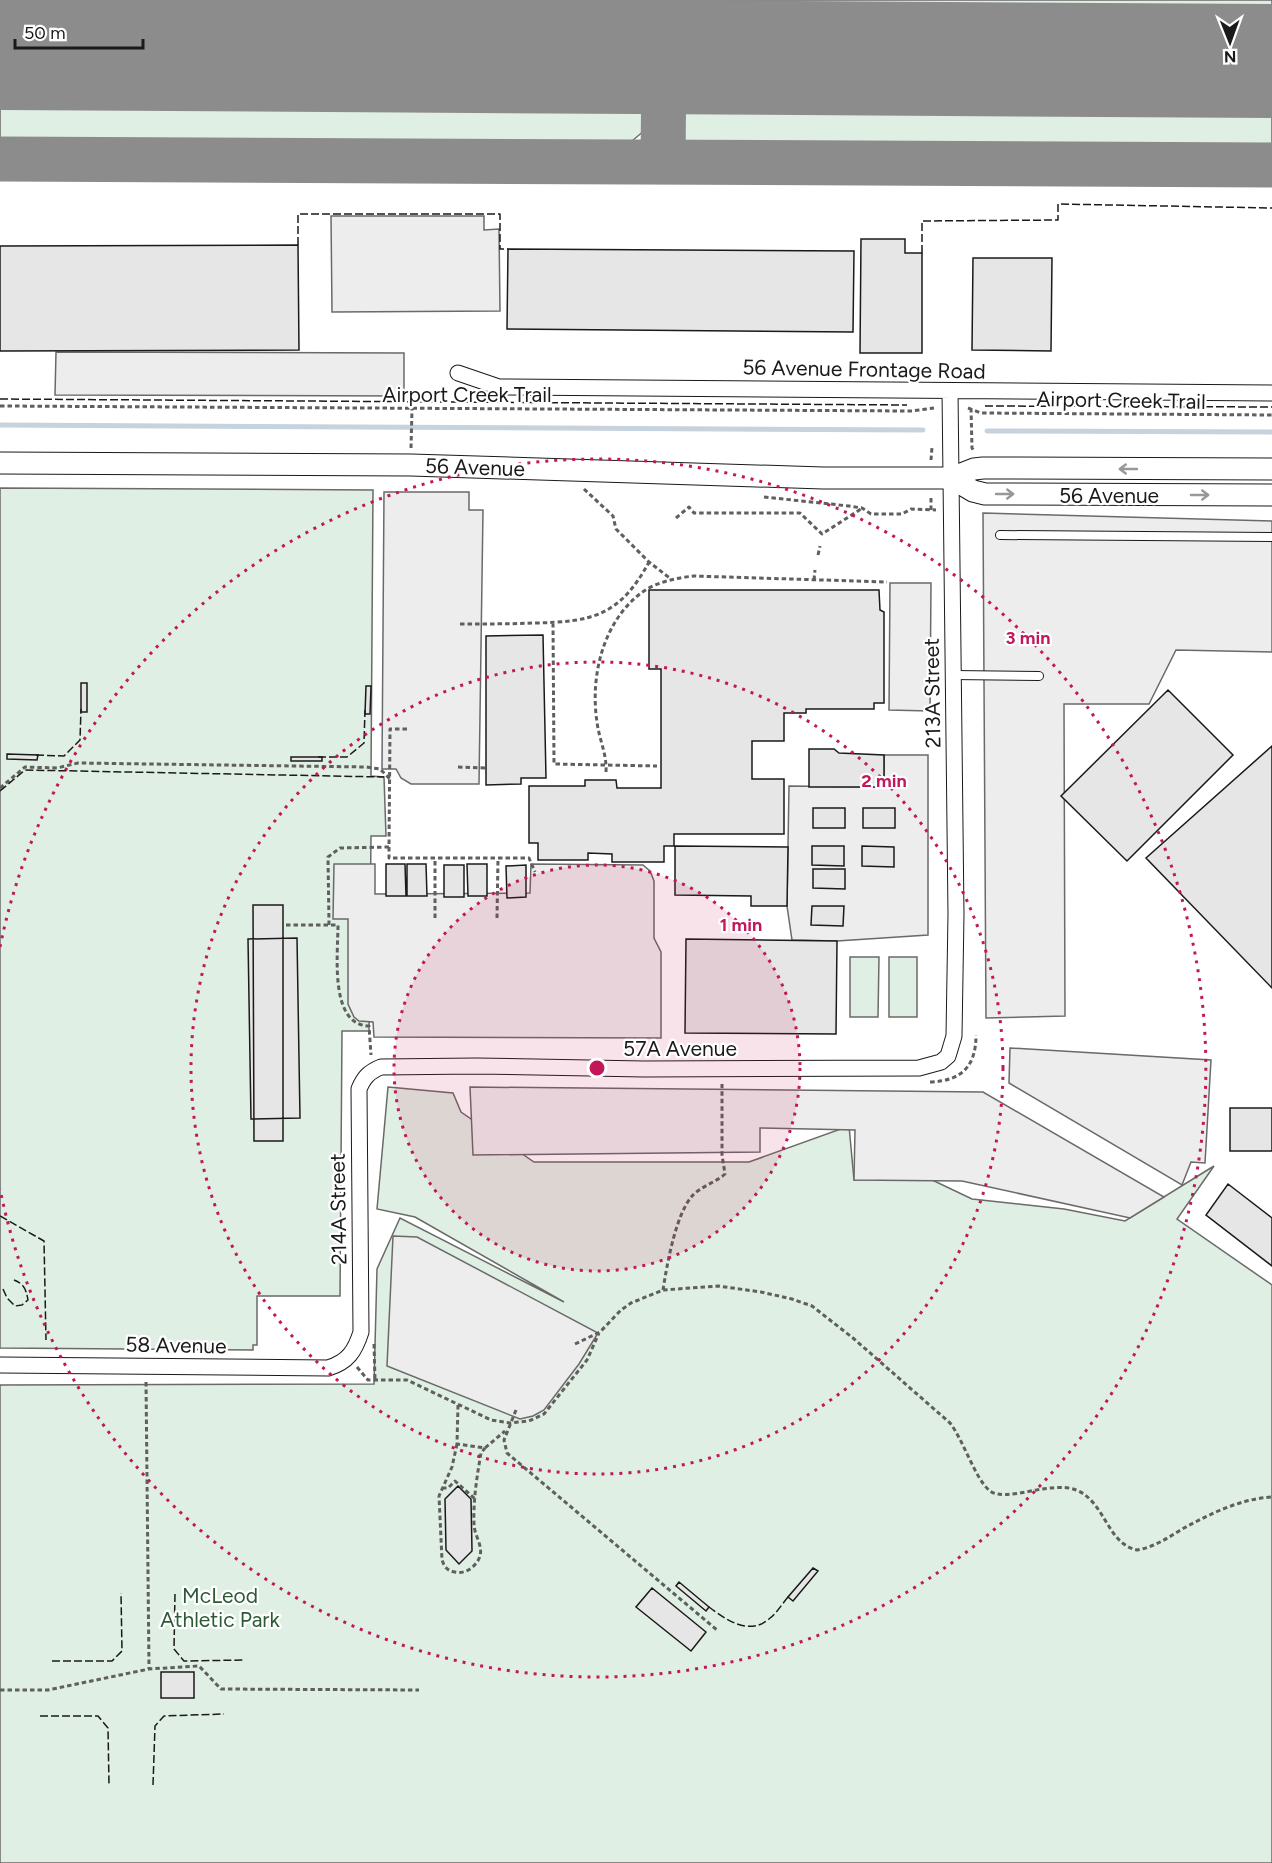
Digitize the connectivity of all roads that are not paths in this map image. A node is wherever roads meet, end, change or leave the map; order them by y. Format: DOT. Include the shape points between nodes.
graph roads {
  1 [pos="458,374"];
  2 [pos="950,391"];
  3 [pos="1272,393"];
  4 [pos="0,463"];
  5 [pos="1272,469"];
  6 [pos="951,478"];
  7 [pos="1272,495"];
  8 [pos="1000,535"];
  9 [pos="1272,537"];
  10 [pos="953,675"];
  11 [pos="1039,676"];
  12 [pos="376,1061"];
  13 [pos="941,1062"];
  14 [pos="348,1358"];
  15 [pos="0,1365"];
  1 -- 2 [label="street, 56 Avenue Frontage Road" via="499,387"];
  2 -- 3 [label="street, 56 Avenue Frontage Road"];
  2 -- 6 [label="street, 213A Street"];
  4 -- 6 [label="main road, 56 Avenue" via="411,465 823,478"];
  5 -- 6 [label="main road, 56 Avenue, one-way" via="983,468"];
  6 -- 7 [label="main road, 56 Avenue, one-way" via="985,494"];
  6 -- 10 [label="street, 213A Street"];
  8 -- 9 [label="lane"];
  10 -- 11 [label="lane"];
  10 -- 13 [label="street, 213A Street" via="954,1036 948,1056"];
  12 -- 13 [label="street, 57A Avenue" via="920,1068"];
  12 -- 14 [label="street, 214A Street" via="359,1089 361,1332"];
  14 -- 15 [label="street, 58 Avenue" via="327,1368"];
}
